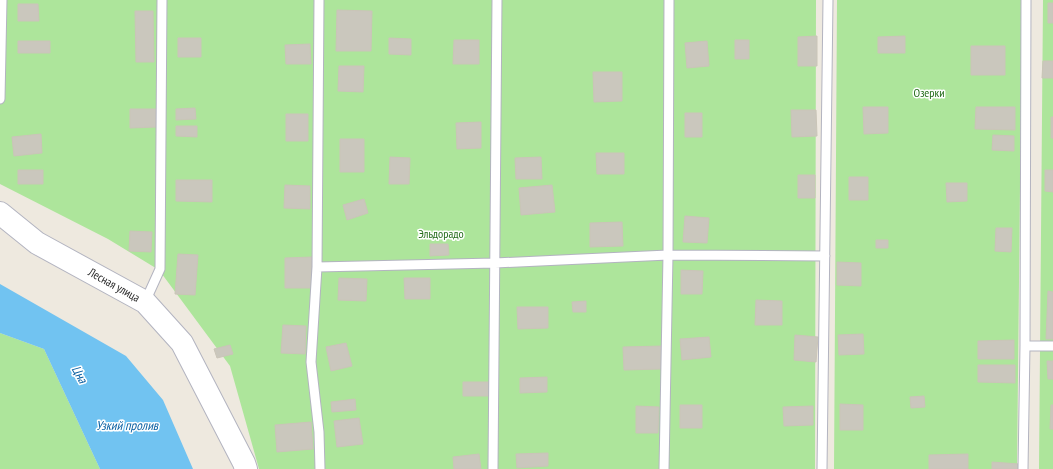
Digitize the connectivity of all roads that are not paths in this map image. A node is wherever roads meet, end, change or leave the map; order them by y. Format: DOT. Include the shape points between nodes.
graph roads {
  1 [pos="2,0"];
  2 [pos="162,0"];
  3 [pos="319,0"];
  4 [pos="497,0"];
  5 [pos="669,0"];
  6 [pos="828,0"];
  7 [pos="1026,0"];
  8 [pos="0,99"];
  9 [pos="0,213"];
  10 [pos="668,255"];
  11 [pos="825,256"];
  12 [pos="495,263"];
  13 [pos="317,267"];
  14 [pos="145,302"];
  15 [pos="1025,346"];
  16 [pos="1053,346"];
  17 [pos="246,469"];
  18 [pos="320,469"];
  19 [pos="493,469"];
  20 [pos="664,469"];
  21 [pos="822,469"];
  22 [pos="1023,469"];
  1 -- 8 [label="lane"];
  2 -- 14 [label="lane" via="160,269"];
  3 -- 13 [label="lane"];
  4 -- 12 [label="lane"];
  5 -- 10 [label="lane"];
  6 -- 11 [label="lane"];
  7 -- 15 [label="lane"];
  9 -- 14 [label="street, Лесная улица" via="37,243"];
  10 -- 11 [label="lane"];
  10 -- 12 [label="lane"];
  10 -- 20 [label="lane"];
  11 -- 21 [label="lane"];
  12 -- 13 [label="lane"];
  12 -- 19 [label="lane"];
  13 -- 18 [label="lane" via="311,362 319,432"];
  14 -- 17 [label="street, Лесная улица" via="182,344"];
  15 -- 16 [label="lane"];
  15 -- 22 [label="lane"];
}
